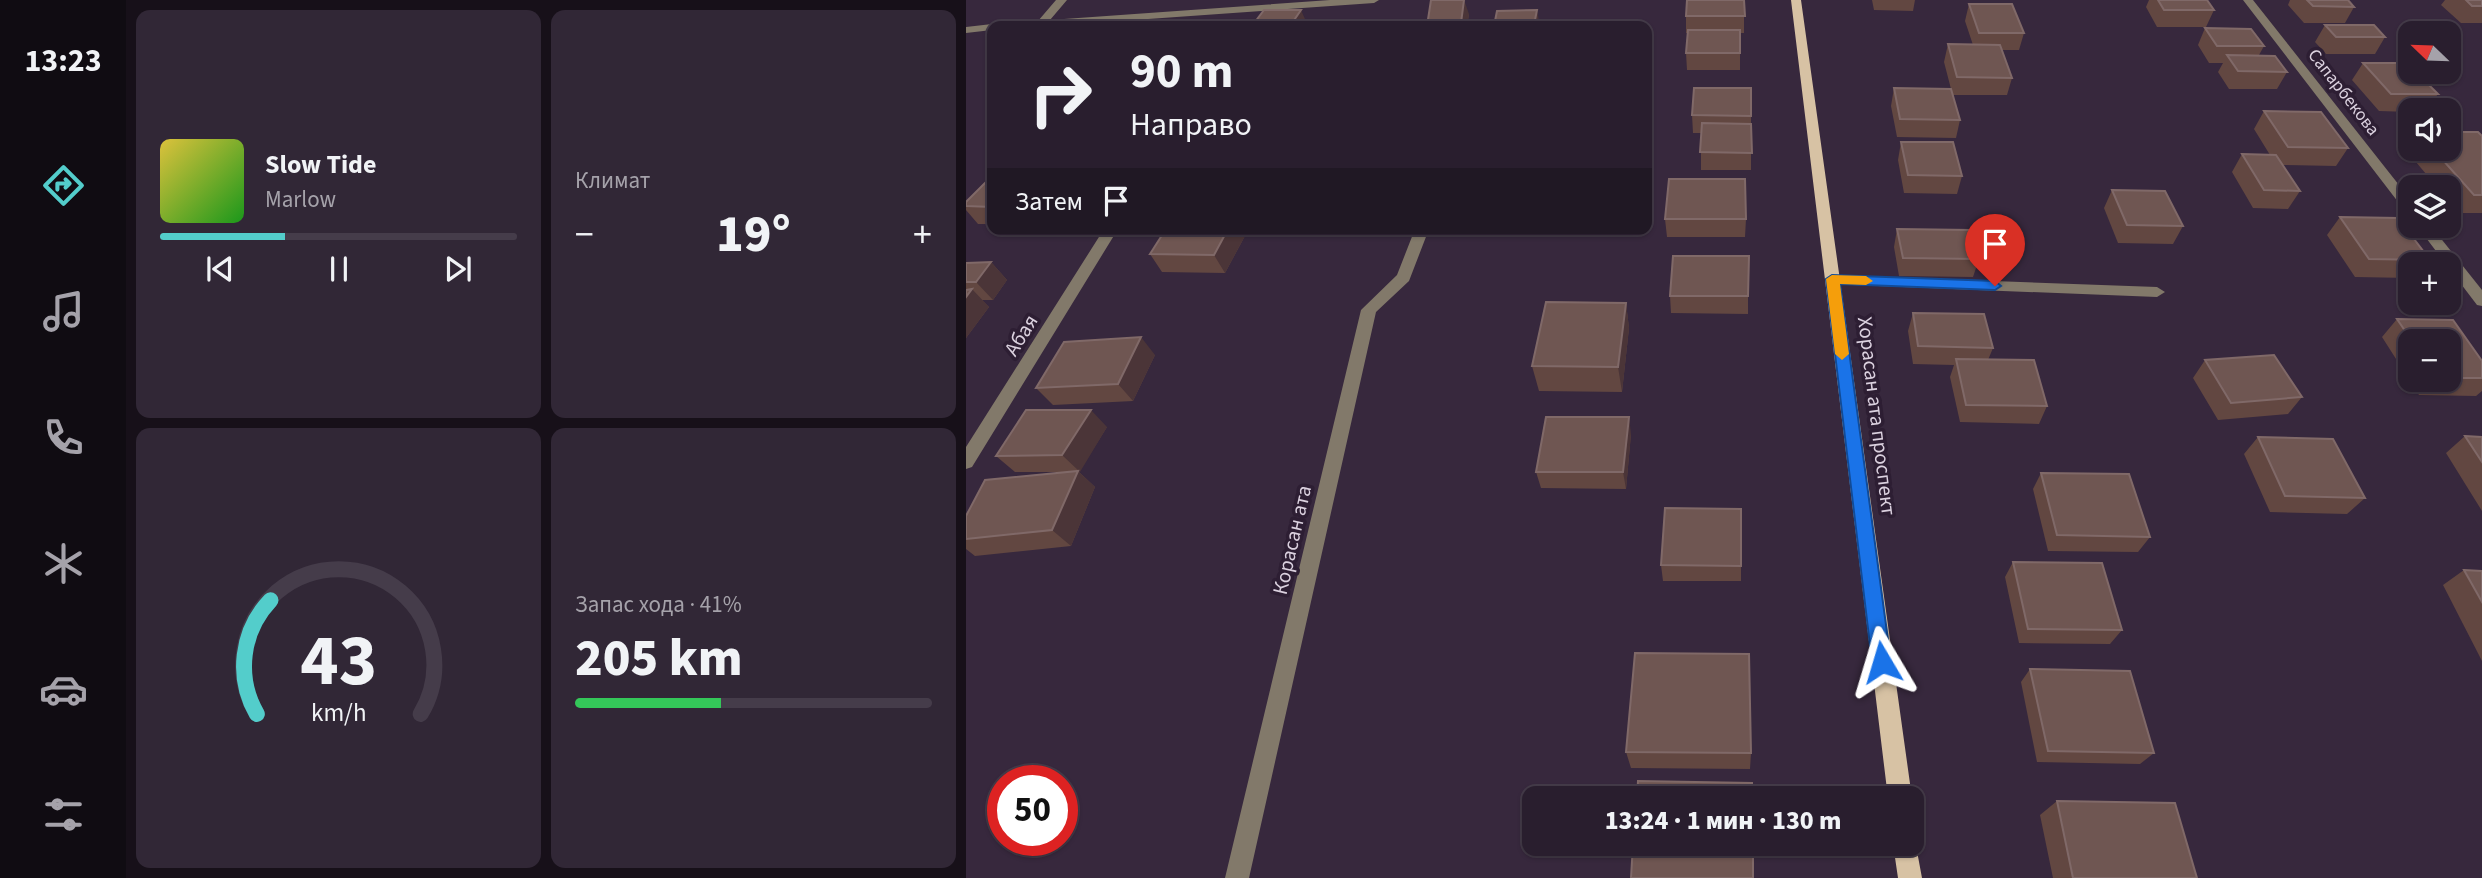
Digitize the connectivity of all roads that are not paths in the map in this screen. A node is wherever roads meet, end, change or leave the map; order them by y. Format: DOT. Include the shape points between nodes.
graph roads {
  1 [pos="1062,0"];
  2 [pos="1254,0"];
  3 [pos="1374,0"];
  4 [pos="1796,0"];
  5 [pos="2248,0"];
  6 [pos="1245,14"];
  7 [pos="1044,21"];
  8 [pos="1102,21"];
  9 [pos="987,28"];
  10 [pos="966,30"];
  11 [pos="2398,193"];
  12 [pos="1107,235"];
  13 [pos="1421,235"];
  14 [pos="2433,238"];
  15 [pos="1832,279"];
  16 [pos="2157,292"];
  17 [pos="2482,301"];
  18 [pos="966,462"];
  19 [pos="1897,786"];
  20 [pos="1907,856"];
  21 [pos="1237,878"];
  22 [pos="1910,878"];
  1 -- 7 [label="street"];
  2 -- 6 [label="street"];
  3 -- 6 [label="street"];
  4 -- 15 [label="main road, Хорасан ата проспект"];
  5 -- 11 [label="street, Сапарбекова"];
  6 -- 8 [label="street"];
  9 -- 10 [label="street"];
  12 -- 18 [label="street, Абая"];
  13 -- 21 [label="street, Корасан ата" via="1405,276 1369,310"];
  14 -- 17 [label="street"];
  15 -- 16 [label="street"];
  15 -- 19 [label="main road, Хорасан ата проспект"];
  20 -- 22 [label="main road"];
}
